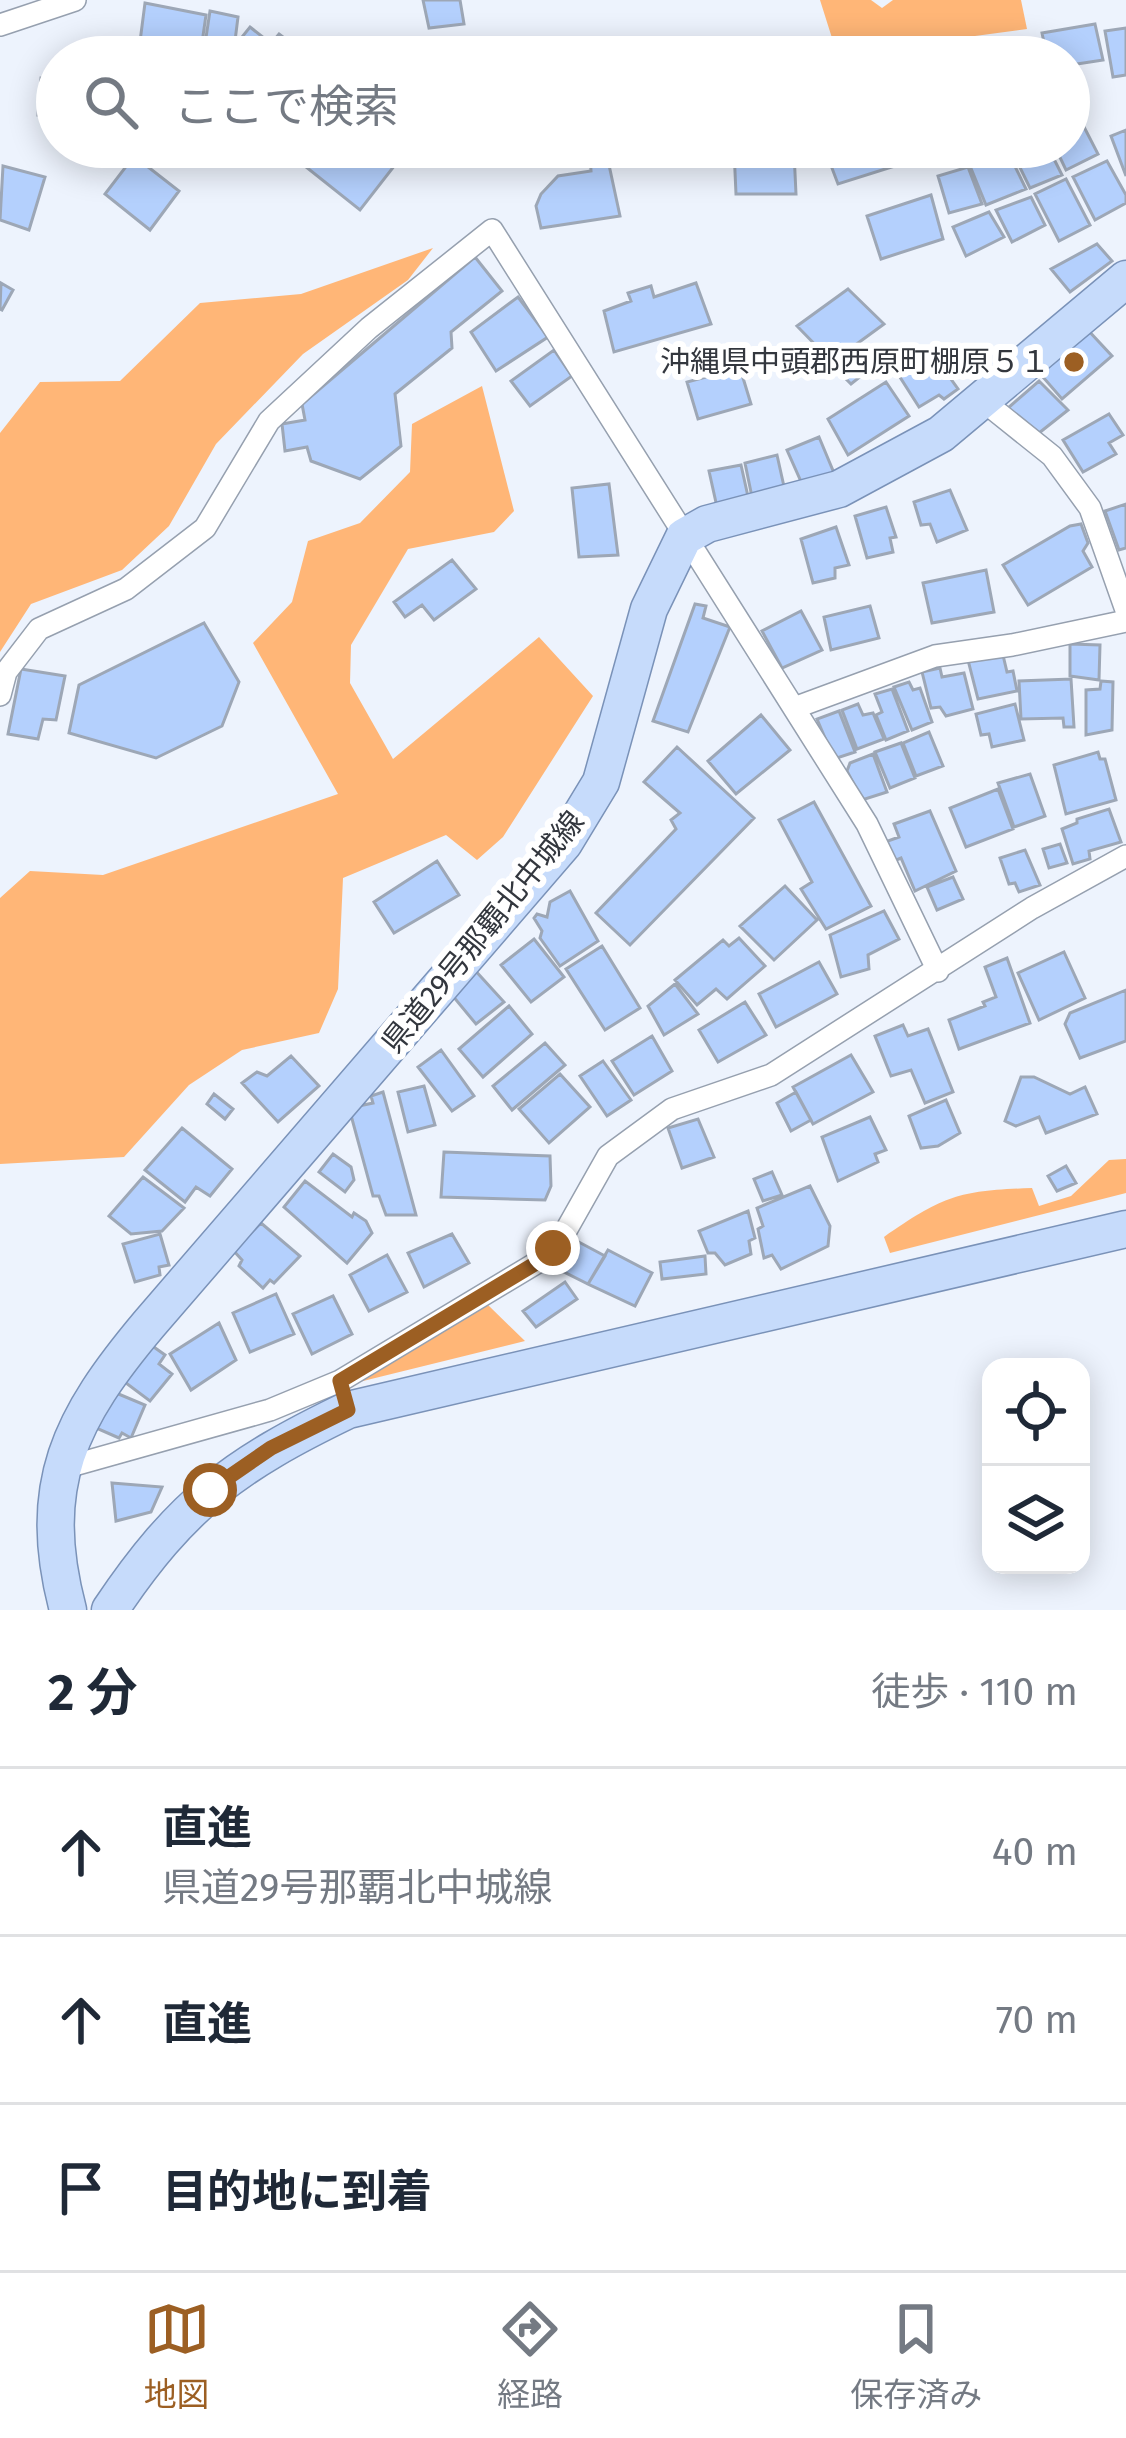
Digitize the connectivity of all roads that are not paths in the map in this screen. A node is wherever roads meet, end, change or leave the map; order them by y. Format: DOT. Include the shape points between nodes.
graph roads {
  1 [pos="75,0"];
  2 [pos="0,26"];
  3 [pos="1126,279"];
  4 [pos="982,400"];
  5 [pos="684,537"];
  6 [pos="1126,605"];
  7 [pos="1126,621"];
  8 [pos="0,695"];
  9 [pos="794,708"];
  10 [pos="1126,856"];
  11 [pos="938,971"];
  12 [pos="1126,1228"];
  13 [pos="344,1396"];
  14 [pos="279,1425"];
  15 [pos="60,1469"];
  16 [pos="68,1610"];
  17 [pos="110,1610"];
  1 -- 2 [label="street"];
  3 -- 4 [label="main road"];
  4 -- 5 [label="main road" via="881,469"];
  4 -- 6 [label="street" via="1052,456 1090,508"];
  5 -- 8 [label="street" via="492,230 368,328 269,421 205,528 126,589 39,629 6,672"];
  5 -- 9 [label="street"];
  5 -- 15 [label="main road, 県道29号那覇北中城線" via="649,609 601,782 564,843 120,1358"];
  7 -- 9 [label="street" via="935,656"];
  9 -- 11 [label="street" via="866,824"];
  10 -- 11 [label="street"];
  11 -- 13 [label="street" via="771,1075 672,1109 608,1156 564,1234 538,1262"];
  12 -- 13 [label="main road"];
  13 -- 14 [label="main road"];
  14 -- 15 [label="street"];
  14 -- 17 [label="main road" via="165,1537"];
  15 -- 16 [label="main road, 県道29号那覇北中城線"];
}
